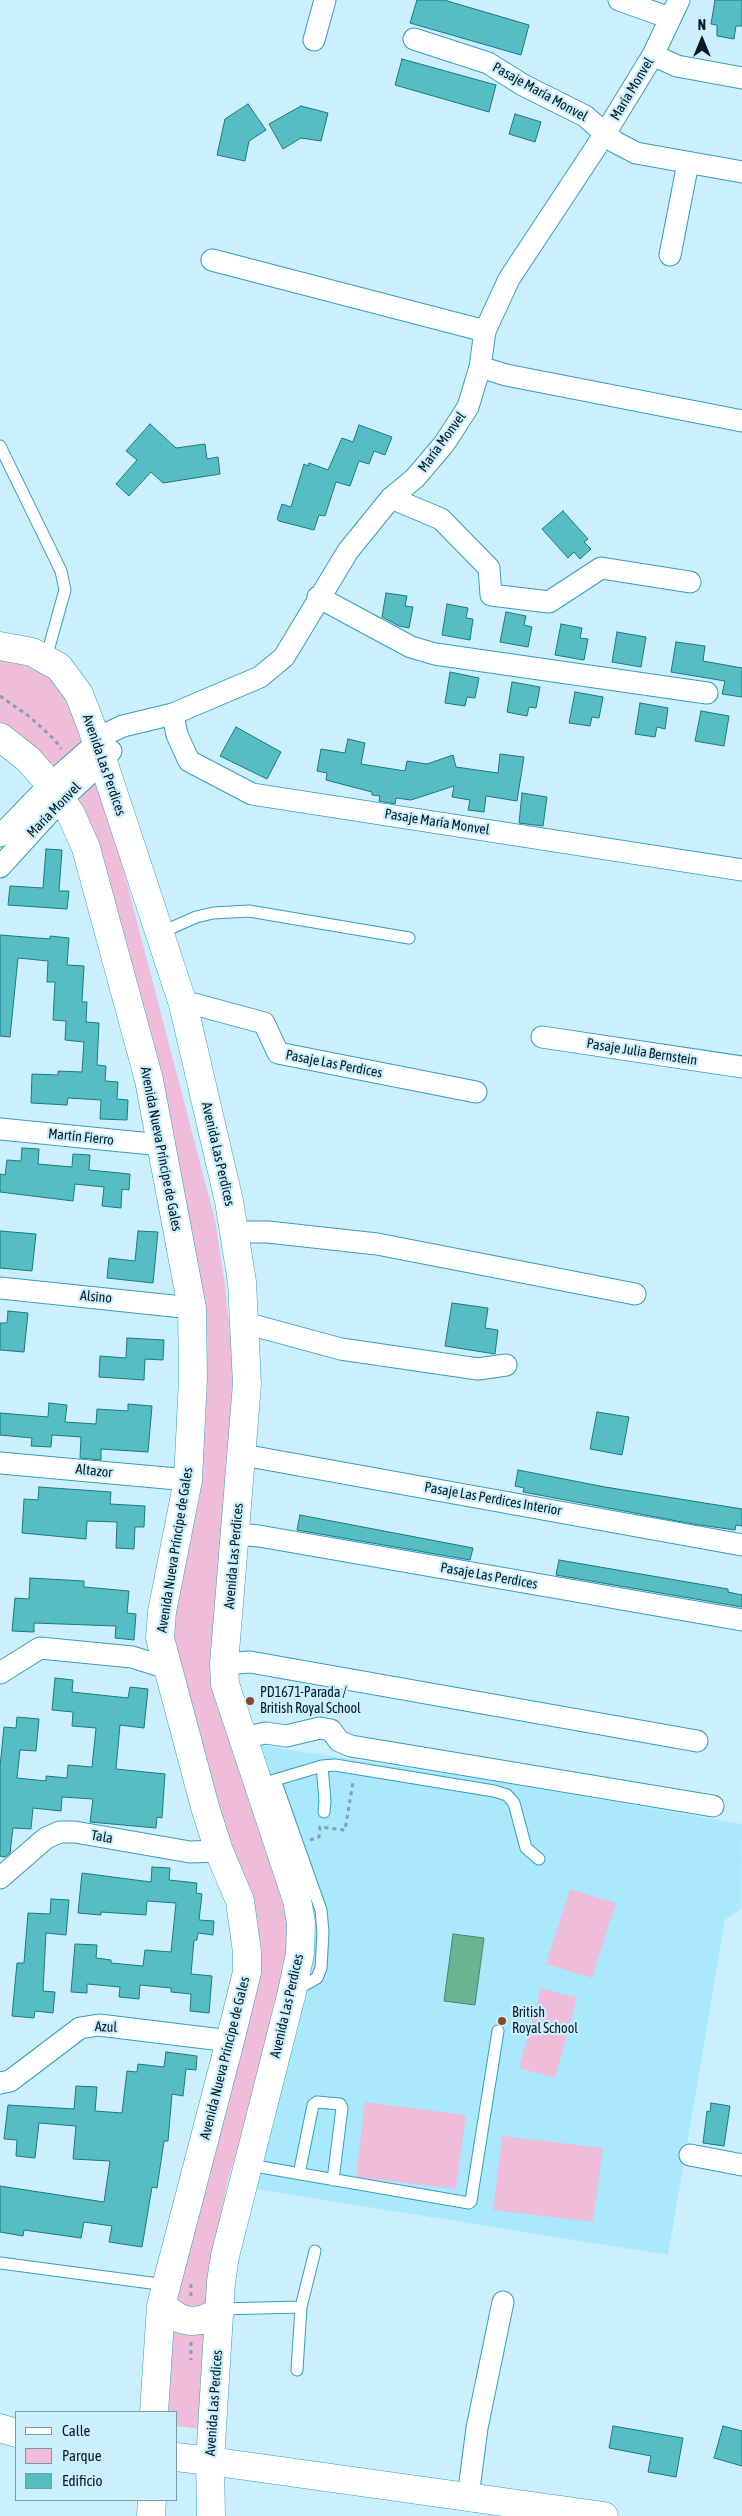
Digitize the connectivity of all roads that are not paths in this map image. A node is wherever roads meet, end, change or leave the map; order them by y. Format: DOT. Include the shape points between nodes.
graph roads {
  1 [pos="325,0"];
  2 [pos="619,0"];
  3 [pos="674,9"];
  4 [pos="414,39"];
  5 [pos="314,40"];
  6 [pos="653,55"];
  7 [pos="742,78"];
  8 [pos="606,132"];
  9 [pos="688,163"];
  10 [pos="742,172"];
  11 [pos="670,255"];
  12 [pos="212,260"];
  13 [pos="485,331"];
  14 [pos="480,367"];
  15 [pos="742,421"];
  16 [pos="0,446"];
  17 [pos="391,498"];
  18 [pos="690,582"];
  19 [pos="318,597"];
  20 [pos="0,646"];
  21 [pos="46,658"];
  22 [pos="707,693"];
  23 [pos="173,714"];
  24 [pos="0,737"];
  25 [pos="100,751"];
  26 [pos="56,792"];
  27 [pos="0,836"];
  28 [pos="0,867"];
  29 [pos="742,870"];
  30 [pos="160,933"];
  31 [pos="409,938"];
  32 [pos="183,1004"];
  33 [pos="542,1037"];
  34 [pos="742,1067"];
  35 [pos="476,1092"];
  36 [pos="0,1129"];
  37 [pos="162,1145"];
  38 [pos="236,1232"];
  39 [pos="0,1288"];
  40 [pos="636,1294"];
  41 [pos="192,1308"];
  42 [pos="245,1323"];
  43 [pos="506,1364"];
  44 [pos="243,1455"];
  45 [pos="0,1463"];
  46 [pos="188,1480"];
  47 [pos="236,1534"];
  48 [pos="742,1545"];
  49 [pos="742,1620"];
  50 [pos="224,1664"];
  51 [pos="167,1668"];
  52 [pos="0,1673"];
  53 [pos="242,1738"];
  54 [pos="697,1741"];
  55 [pos="322,1766"];
  56 [pos="266,1783"];
  57 [pos="713,1806"];
  58 [pos="324,1812"];
  59 [pos="219,1851"];
  60 [pos="538,1859"];
  61 [pos="0,1878"];
  62 [pos="498,2031"];
  63 [pos="230,2041"];
  64 [pos="0,2083"];
  65 [pos="690,2155"];
  66 [pos="249,2165"];
  67 [pos="742,2165"];
  68 [pos="299,2174"];
  69 [pos="333,2180"];
  70 [pos="315,2252"];
  71 [pos="0,2263"];
  72 [pos="163,2296"];
  73 [pos="503,2302"];
  74 [pos="301,2307"];
  75 [pos="220,2310"];
  76 [pos="297,2370"];
  77 [pos="154,2411"];
  78 [pos="0,2428"];
  79 [pos="15,2432"];
  80 [pos="0,2438"];
  81 [pos="15,2438"];
  82 [pos="178,2457"];
  83 [pos="210,2461"];
  84 [pos="468,2497"];
  85 [pos="152,2501"];
  86 [pos="549,2512"];
  87 [pos="151,2516"];
  88 [pos="211,2516"];
  89 [pos="604,2516"];
  1 -- 5 [label="street"];
  2 -- 3 [label="street"];
  3 -- 6 [label="street, María Monvel"];
  4 -- 8 [label="street, Pasaje María Monvel" via="488,63 523,85 585,116"];
  6 -- 7 [label="street" via="677,66"];
  6 -- 8 [label="street, María Monvel"];
  8 -- 9 [label="street, Pasaje María Monvel" via="636,153"];
  8 -- 13 [label="street, María Monvel" via="509,278"];
  9 -- 10 [label="street, Pasaje María Monvel"];
  9 -- 11 [label="street"];
  12 -- 13 [label="street"];
  13 -- 14 [label="street, María Monvel"];
  14 -- 15 [label="street"];
  14 -- 17 [label="street, María Monvel" via="468,407 444,444 416,478"];
  16 -- 21 [label="lane" via="61,571 65,590"];
  17 -- 18 [label="street" via="441,519 489,568 491,595 549,602 601,568"];
  17 -- 19 [label="street, María Monvel" via="348,551"];
  19 -- 22 [label="street" via="411,647 436,654"];
  19 -- 23 [label="street, María Monvel" via="284,656 260,677"];
  20 -- 21 [label="main road, Avenida Las Perdices"];
  21 -- 25 [label="main road, Avenida Las Perdices" via="59,667 79,694"];
  23 -- 25 [label="street, María Monvel" via="123,726"];
  23 -- 29 [label="street, Pasaje María Monvel" via="177,736 189,761 252,794"];
  24 -- 26 [label="main road, Avenida Nueva Príncipe de Gales" via="28,759"];
  25 -- 26 [label="street, María Monvel"];
  25 -- 30 [label="main road, Avenida Las Perdices"];
  26 -- 27 [label="street, María Monvel"];
  26 -- 28 [label="street, María Monvel"];
  26 -- 37 [label="main road, Avenida Nueva Príncipe de Gales" via="78,830 92,867 149,1080"];
  30 -- 31 [label="lane" via="196,917 249,911"];
  30 -- 32 [label="main road, Avenida Las Perdices"];
  32 -- 35 [label="street, Pasaje Las Perdices" via="194,1004 264,1023 278,1053"];
  32 -- 38 [label="main road, Avenida Las Perdices"];
  33 -- 34 [label="street, Pasaje Julia Bernstein"];
  36 -- 37 [label="street, Martín Fierro"];
  37 -- 41 [label="main road, Avenida Nueva Príncipe de Gales"];
  38 -- 40 [label="street" via="268,1232 377,1244"];
  38 -- 42 [label="main road, Avenida Las Perdices"];
  39 -- 41 [label="street, Alsino"];
  41 -- 46 [label="main road, Avenida Nueva Príncipe de Gales" via="193,1378"];
  42 -- 43 [label="street" via="341,1349 478,1368"];
  42 -- 44 [label="main road, Avenida Las Perdices" via="247,1384"];
  44 -- 47 [label="main road, Avenida Las Perdices"];
  44 -- 48 [label="street, Pasaje Las Perdices Interior"];
  45 -- 46 [label="street, Altazor"];
  46 -- 51 [label="main road, Avenida Nueva Príncipe de Gales" via="160,1626"];
  47 -- 49 [label="street, Pasaje Las Perdices"];
  47 -- 50 [label="main road, Avenida Las Perdices"];
  50 -- 53 [label="main road, Avenida Las Perdices" via="225,1684"];
  50 -- 54 [label="street" via="250,1662"];
  51 -- 52 [label="street" via="132,1657 40,1648"];
  51 -- 59 [label="main road, Avenida Nueva Príncipe de Gales"];
  53 -- 56 [label="main road, Avenida Las Perdices"];
  53 -- 57 [label="street" via="266,1733 286,1736 320,1728 331,1730 339,1741 351,1746"];
  55 -- 56 [label="lane"];
  55 -- 58 [label="lane"];
  55 -- 60 [label="lane" via="349,1767 494,1791 507,1796 514,1803 526,1848"];
  56 -- 66 [label="main road, Avenida Las Perdices" via="297,1900 301,1923 300,1953"];
  59 -- 61 [label="street, Tala" via="190,1852 60,1832 46,1838"];
  59 -- 63 [label="main road, Avenida Nueva Príncipe de Gales" via="240,1901 247,1941 246,1972"];
  62 -- 69 [label="lane" via="471,2201"];
  63 -- 64 [label="street, Azul" via="99,2025 80,2028 10,2081"];
  63 -- 72 [label="main road, Avenida Nueva Príncipe de Gales"];
  65 -- 67 [label="street"];
  66 -- 68 [label="lane"];
  66 -- 75 [label="main road, Avenida Las Perdices" via="225,2256"];
  68 -- 69 [label="lane"];
  68 -- 69 [label="lane" via="313,2105 317,2102 340,2104"];
  70 -- 74 [label="lane"];
  71 -- 72 [label="lane"];
  72 -- 75 [label="main road" via="181,2319 202,2320"];
  72 -- 77 [label="main road, Avenida Nueva Príncipe de Gales"];
  73 -- 84 [label="street" via="477,2428"];
  74 -- 75 [label="lane"];
  74 -- 76 [label="lane"];
  75 -- 83 [label="main road, Avenida Las Perdices"];
  78 -- 79 [label="main road"];
  80 -- 81 [label="main road"];
  82 -- 83 [label="main road"];
  83 -- 84 [label="main road"];
  83 -- 88 [label="main road, Avenida Las Perdices"];
  84 -- 86 [label="main road"];
  85 -- 87 [label="main road"];
  86 -- 89 [label="main road"];
}
